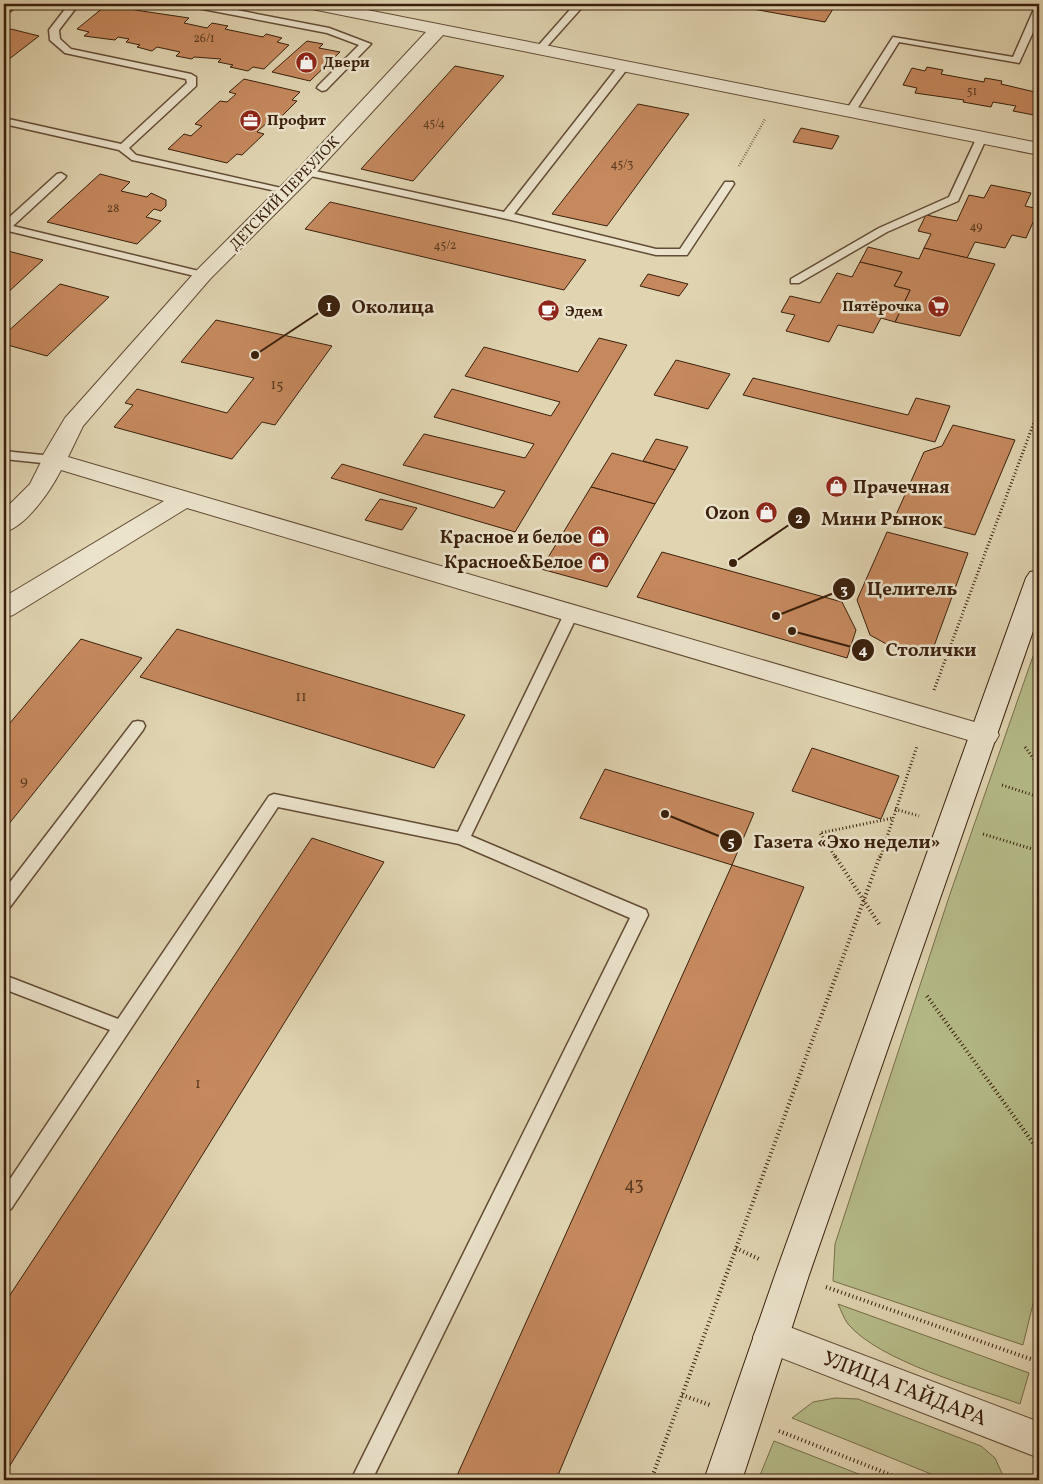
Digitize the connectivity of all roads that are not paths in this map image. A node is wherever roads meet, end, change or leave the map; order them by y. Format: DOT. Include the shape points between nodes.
graph roads {
  1 [pos="74,4"];
  2 [pos="192,4"];
  3 [pos="312,4"];
  4 [pos="580,4"];
  5 [pos="1039,9"];
  6 [pos="439,29"];
  7 [pos="540,49"];
  8 [pos="624,66"];
  9 [pos="322,88"];
  10 [pos="850,112"];
  11 [pos="4,121"];
  12 [pos="982,137"];
  13 [pos="123,148"];
  14 [pos="1039,148"];
  15 [pos="306,172"];
  16 [pos="61,176"];
  17 [pos="729,184"];
  18 [pos="286,192"];
  19 [pos="507,216"];
  20 [pos="203,275"];
  21 [pos="794,281"];
  22 [pos="4,454"];
  23 [pos="52,460"];
  24 [pos="184,500"];
  25 [pos="4,524"];
  26 [pos="1039,578"];
  27 [pos="4,610"];
  28 [pos="571,614"];
  29 [pos="138,726"];
  30 [pos="985,735"];
  31 [pos="462,838"];
  32 [pos="4,902"];
  33 [pos="4,982"];
  34 [pos="121,1027"];
  35 [pos="4,1202"];
  36 [pos="771,1337"];
  37 [pos="1039,1440"];
  38 [pos="361,1480"];
  39 [pos="723,1480"];
  1 -- 13 [label="lane" via="54,30 55,40 68,51 190,77 192,84"];
  2 -- 9 [label="lane" via="328,31 366,44"];
  3 -- 6 [label="street"];
  4 -- 7 [label="lane"];
  5 -- 10 [label="lane" via="1016,62 896,39"];
  6 -- 7 [label="street"];
  6 -- 15 [label="street, ДЕТСКИЙ ПЕРЕУЛОК"];
  7 -- 8 [label="street"];
  8 -- 10 [label="street"];
  8 -- 19 [label="lane"];
  10 -- 12 [label="street"];
  11 -- 13 [label="lane"];
  12 -- 14 [label="street"];
  12 -- 21 [label="lane" via="954,199 883,230"];
  13 -- 18 [label="lane" via="132,157"];
  15 -- 18 [label="street, ДЕТСКИЙ ПЕРЕУЛОК"];
  15 -- 19 [label="lane"];
  16 -- 20 [label="lane" via="5,227"];
  17 -- 19 [label="lane" via="683,253 656,252"];
  18 -- 20 [label="street, ДЕТСКИЙ ПЕРЕУЛОК"];
  20 -- 23 [label="street, ДЕТСКИЙ ПЕРЕУЛОК" via="72,422"];
  22 -- 23 [label="lane"];
  23 -- 24 [label="street"];
  23 -- 25 [label="street, ДЕТСКИЙ ПЕРЕУЛОК" via="40,488"];
  24 -- 27 [label="street"];
  24 -- 28 [label="street"];
  26 -- 30 [label="street"];
  28 -- 30 [label="street"];
  28 -- 31 [label="lane"];
  29 -- 32 [label="lane"];
  30 -- 36 [label="street"];
  31 -- 34 [label="lane" via="274,800"];
  31 -- 38 [label="lane" via="640,915"];
  33 -- 34 [label="lane"];
  34 -- 35 [label="lane"];
  36 -- 37 [label="street, УЛИЦА ГАЙДАРА"];
  36 -- 39 [label="street"];
}
